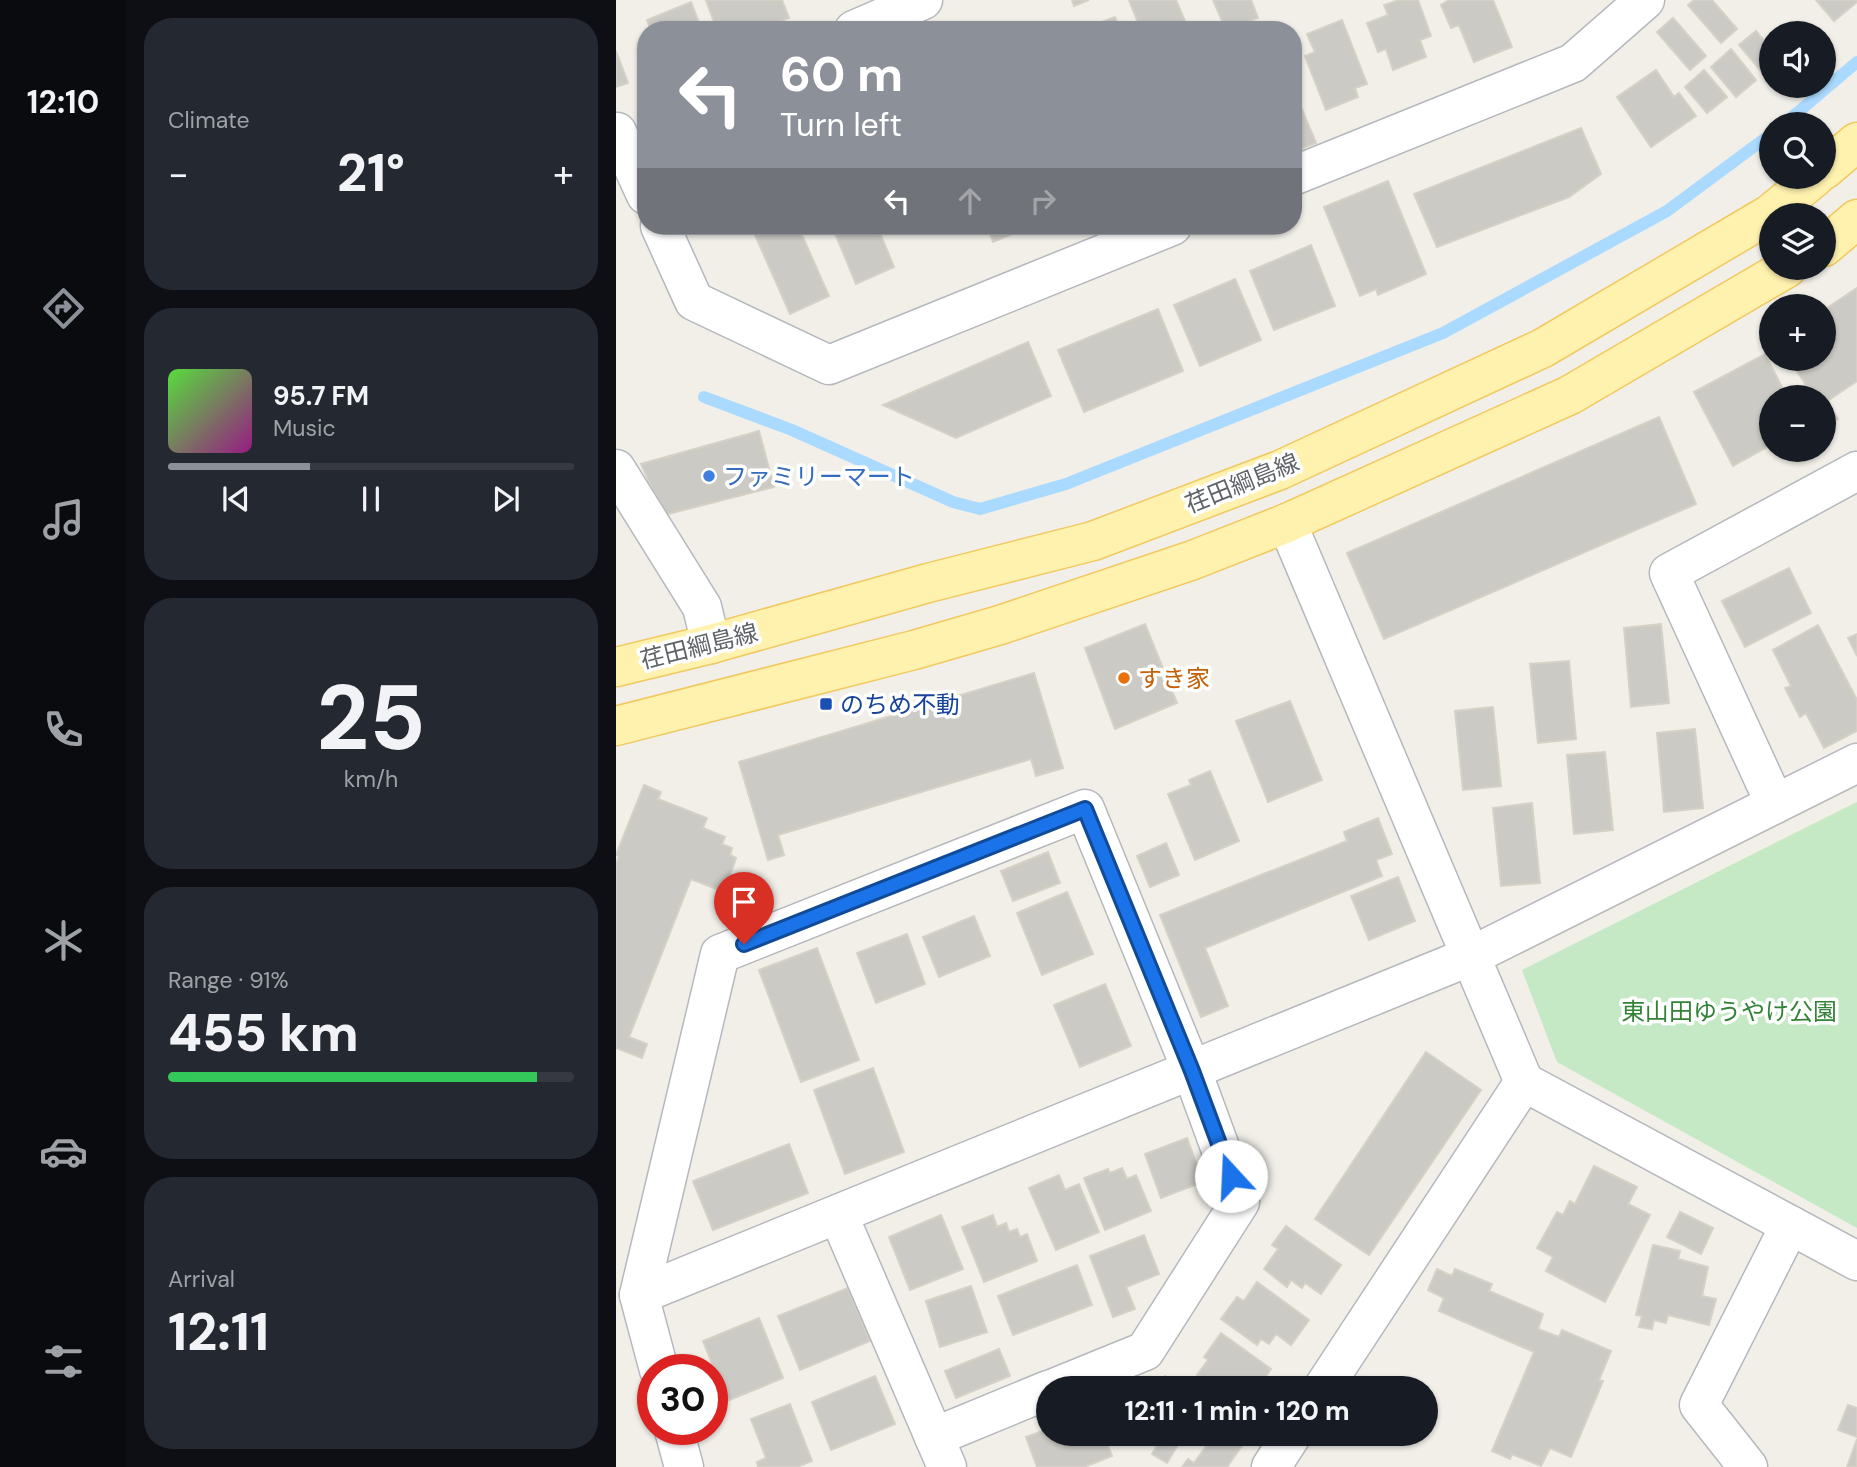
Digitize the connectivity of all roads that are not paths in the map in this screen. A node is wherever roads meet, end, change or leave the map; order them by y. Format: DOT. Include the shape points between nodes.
graph roads {
  1 [pos="923,0"];
  2 [pos="1645,0"];
  3 [pos="875,21"];
  4 [pos="626,128"];
  5 [pos="1857,142"];
  6 [pos="1836,160"];
  7 [pos="1302,172"];
  8 [pos="637,175"];
  9 [pos="1800,189"];
  10 [pos="1857,219"];
  11 [pos="659,235"];
  12 [pos="1150,235"];
  13 [pos="1836,237"];
  14 [pos="1766,280"];
  15 [pos="616,469"];
  16 [pos="1857,471"];
  17 [pos="1287,523"];
  18 [pos="712,644"];
  19 [pos="616,667"];
  20 [pos="620,732"];
  21 [pos="1857,763"];
  22 [pos="1775,804"];
  23 [pos="1471,956"];
  24 [pos="1192,1071"];
  25 [pos="1524,1082"];
  26 [pos="838,1214"];
  27 [pos="1790,1225"];
  28 [pos="1857,1261"];
  29 [pos="639,1295"];
  30 [pos="655,1354"];
  31 [pos="1084,1376"];
  32 [pos="1331,1376"];
  33 [pos="1036,1397"];
  34 [pos="678,1445"];
  35 [pos="1285,1446"];
  36 [pos="940,1452"];
  37 [pos="684,1467"];
  38 [pos="1271,1467"];
  39 [pos="1748,1467"];
  1 -- 3 [label="street"];
  2 -- 7 [label="street" via="1573,63"];
  4 -- 8 [label="street"];
  5 -- 6 [label="main road"];
  9 -- 18 [label="main road, 荏田綱島線" via="1770,214 1543,348 1280,470 1093,541"];
  10 -- 13 [label="main road"];
  11 -- 12 [label="street" via="694,301 830,365"];
  14 -- 17 [label="main road" via="1570,395"];
  15 -- 18 [label="street" via="702,607"];
  16 -- 22 [label="street" via="1669,573"];
  17 -- 20 [label="main road" via="1000,625"];
  17 -- 23 [label="street"];
  18 -- 19 [label="main road, 荏田綱島線"];
  21 -- 22 [label="street"];
  22 -- 23 [label="street"];
  23 -- 24 [label="street"];
  23 -- 25 [label="street"];
  24 -- 26 [label="street"];
  24 -- 29 [label="street" via="1085,809 720,954"];
  24 -- 31 [label="street" via="1240,1202 1145,1351"];
  25 -- 27 [label="street"];
  25 -- 32 [label="street"];
  26 -- 29 [label="street"];
  26 -- 36 [label="street"];
  27 -- 28 [label="street"];
  27 -- 39 [label="street" via="1699,1405"];
  29 -- 30 [label="street"];
  33 -- 36 [label="street"];
  34 -- 37 [label="street"];
  35 -- 38 [label="street"];
}
